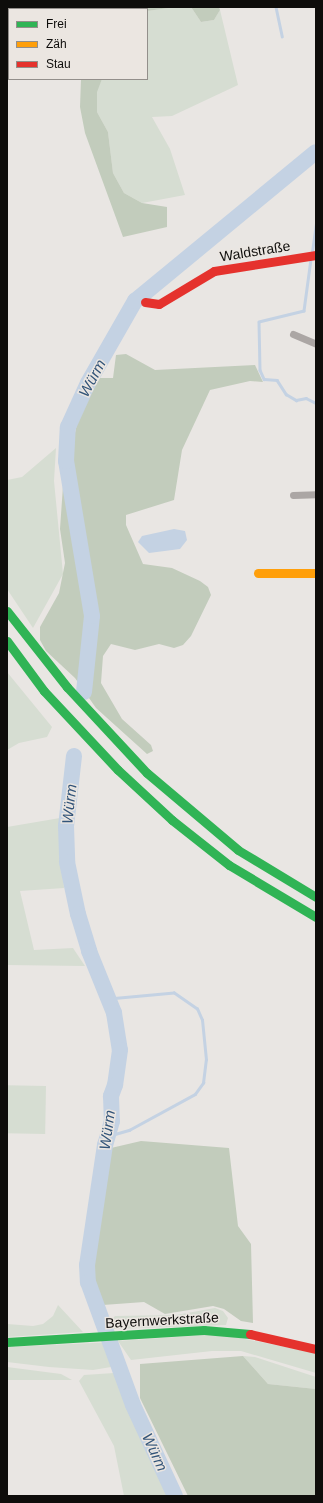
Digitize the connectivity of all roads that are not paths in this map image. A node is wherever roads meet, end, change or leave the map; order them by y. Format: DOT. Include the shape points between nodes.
graph roads {
  1 [pos="313,256"];
  2 [pos="145,302"];
  3 [pos="293,334"];
  4 [pos="315,341"];
  5 [pos="316,494"];
  6 [pos="293,495"];
  7 [pos="258,573"];
  8 [pos="316,573"];
  9 [pos="7,612"];
  10 [pos="7,641"];
  11 [pos="316,897"];
  12 [pos="316,917"];
  13 [pos="7,1342"];
  14 [pos="316,1349"];
  1 -- 2 [label="main road, Waldstraße" via="214,271 170,299 158,304"];
  3 -- 4 [label="street"];
  5 -- 6 [label="street"];
  7 -- 8 [label="main road"];
  9 -- 11 [label="main road" via="66,687 147,773 238,850"];
  10 -- 12 [label="main road" via="44,691 118,770 172,820 230,866"];
  13 -- 14 [label="main road, Bayernwerkstraße" via="219,1330 246,1333"];
}
